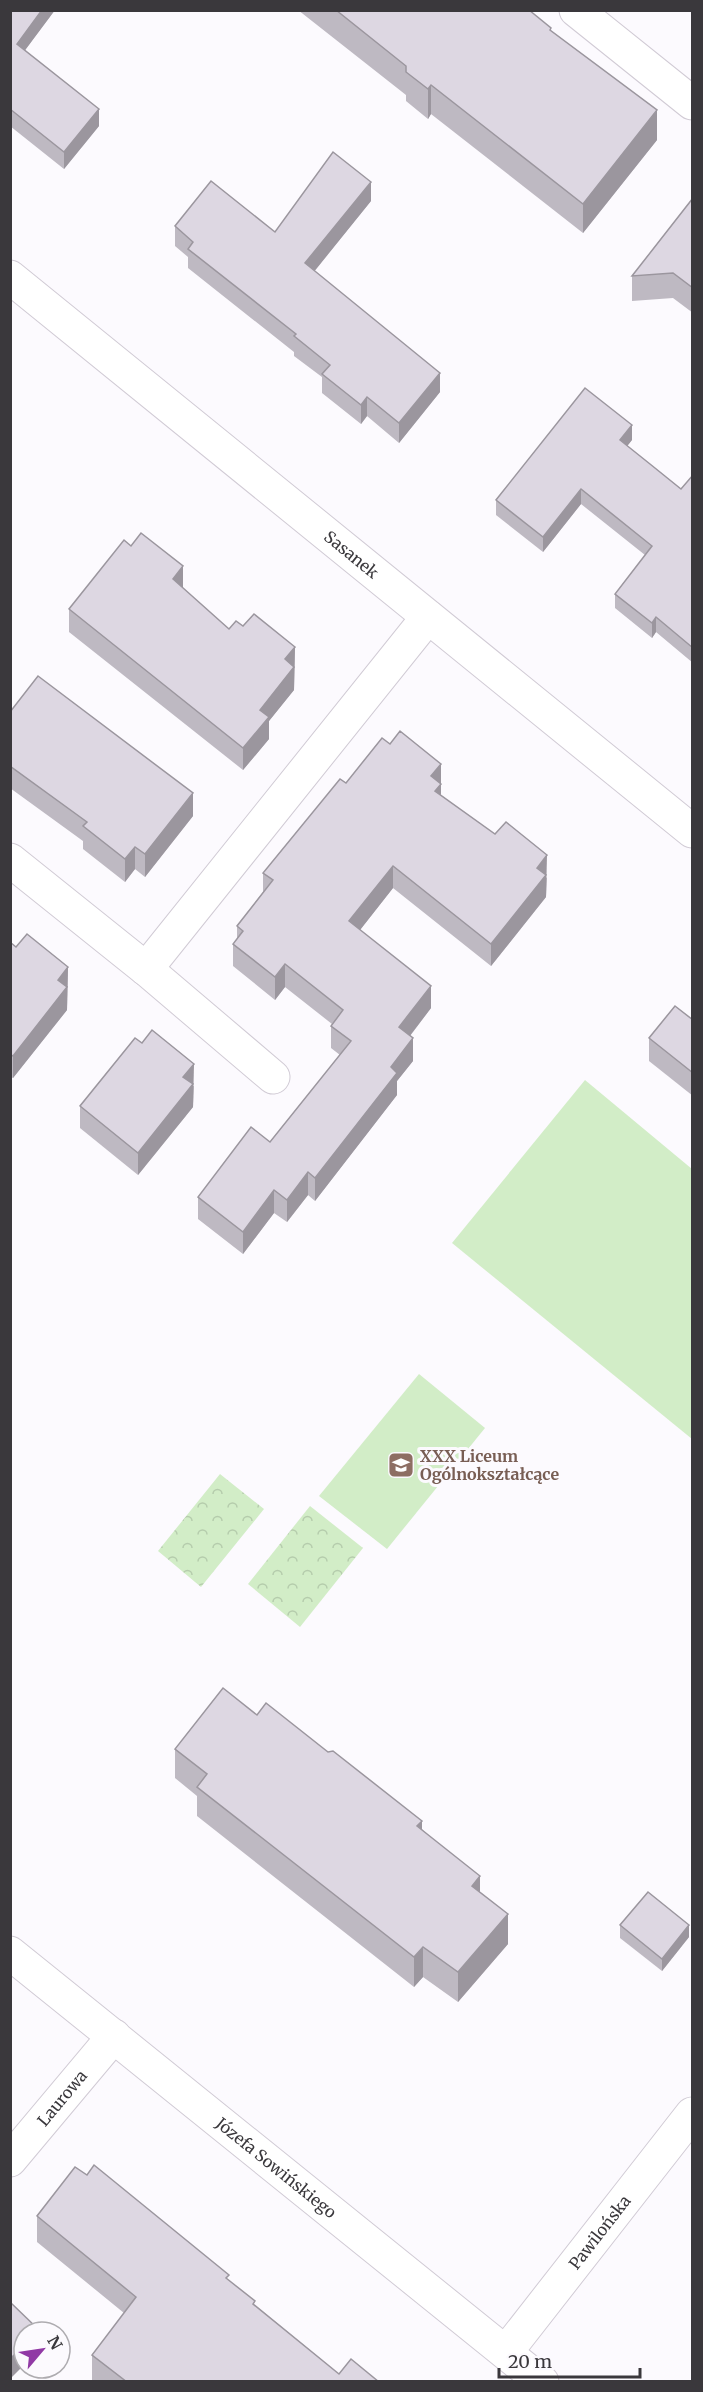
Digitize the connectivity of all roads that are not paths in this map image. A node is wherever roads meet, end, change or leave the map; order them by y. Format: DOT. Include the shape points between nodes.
graph roads {
  1 [pos="576,10"];
  2 [pos="693,103"];
  3 [pos="10,277"];
  4 [pos="428,617"];
  5 [pos="693,831"];
  6 [pos="10,861"];
  7 [pos="146,969"];
  8 [pos="273,1077"];
  9 [pos="10,1953"];
  10 [pos="114,2036"];
  11 [pos="693,2114"];
  12 [pos="10,2160"];
  13 [pos="506,2352"];
  14 [pos="542,2382"];
  1 -- 2 [label="street"];
  3 -- 4 [label="street, Sasanek"];
  4 -- 5 [label="street, Sasanek"];
  4 -- 7 [label="street"];
  6 -- 7 [label="street"];
  7 -- 8 [label="street"];
  9 -- 10 [label="street, Józefa Sowińskiego"];
  10 -- 12 [label="street, Laurowa"];
  10 -- 13 [label="street, Józefa Sowińskiego"];
  11 -- 13 [label="street, Pawilońska"];
  13 -- 14 [label="street, Józefa Sowińskiego"];
}
